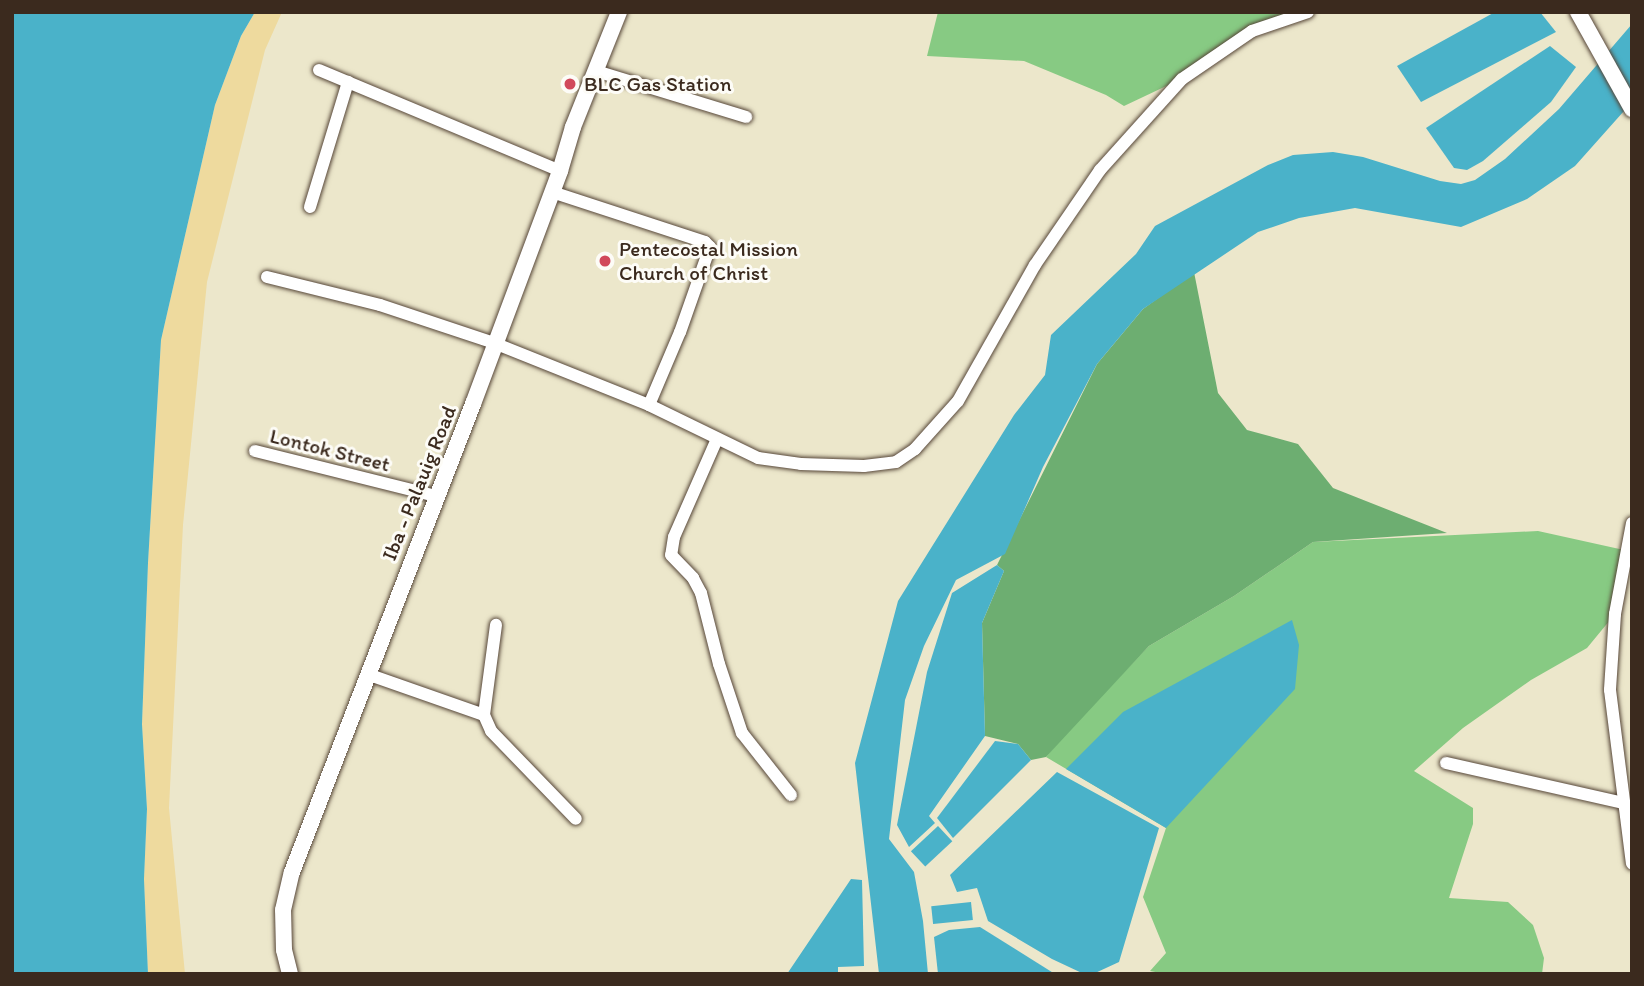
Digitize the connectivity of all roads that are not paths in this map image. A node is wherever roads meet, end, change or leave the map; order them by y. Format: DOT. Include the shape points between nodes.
graph roads {
  1 [pos="619,12"];
  2 [pos="1308,12"];
  3 [pos="1578,12"];
  4 [pos="319,70"];
  5 [pos="596,71"];
  6 [pos="348,82"];
  7 [pos="1632,109"];
  8 [pos="746,117"];
  9 [pos="560,171"];
  10 [pos="552,192"];
  11 [pos="310,207"];
  12 [pos="267,277"];
  13 [pos="494,342"];
  14 [pos="649,405"];
  15 [pos="717,439"];
  16 [pos="255,451"];
  17 [pos="436,496"];
  18 [pos="1632,523"];
  19 [pos="496,625"];
  20 [pos="367,674"];
  21 [pos="484,715"];
  22 [pos="1446,763"];
  23 [pos="791,794"];
  24 [pos="1623,803"];
  25 [pos="576,818"];
  26 [pos="1632,864"];
  27 [pos="290,974"];
  1 -- 5 [label="main road, Iba - Palauig Road"];
  2 -- 15 [label="street" via="1252,31 1182,79 1100,170 1035,265 958,401 915,449 896,461 864,466 801,464 758,458"];
  3 -- 7 [label="main road"];
  4 -- 6 [label="street"];
  5 -- 8 [label="street"];
  5 -- 9 [label="main road, Iba - Palauig Road"];
  6 -- 9 [label="street"];
  6 -- 11 [label="street"];
  9 -- 10 [label="main road, Iba - Palauig Road"];
  10 -- 13 [label="main road, Iba - Palauig Road"];
  10 -- 14 [label="street" via="710,247"];
  12 -- 13 [label="street" via="380,305"];
  13 -- 14 [label="street"];
  13 -- 17 [label="main road, Iba - Palauig Road"];
  14 -- 15 [label="street"];
  15 -- 23 [label="street" via="674,537 671,555 701,593 742,733"];
  16 -- 17 [label="street, Lontok Street"];
  17 -- 20 [label="main road, Iba - Palauig Road"];
  18 -- 24 [label="street" via="1615,614 1611,690"];
  19 -- 21 [label="street"];
  20 -- 21 [label="street"];
  20 -- 27 [label="main road, Iba - Palauig Road" via="292,872 283,910"];
  21 -- 25 [label="street" via="491,731"];
  22 -- 24 [label="street"];
  24 -- 26 [label="street"];
}
